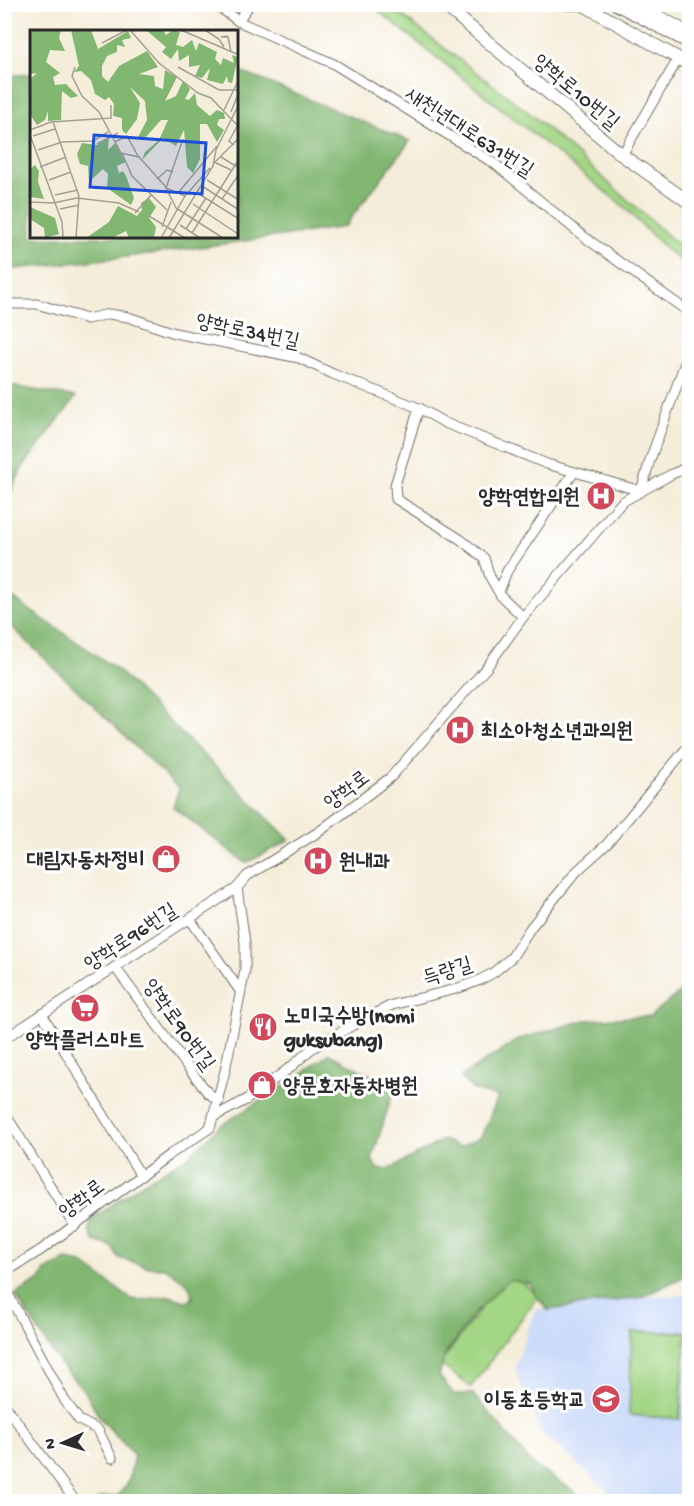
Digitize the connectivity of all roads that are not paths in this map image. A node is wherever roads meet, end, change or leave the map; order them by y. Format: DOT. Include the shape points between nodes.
graph roads {
  1 [pos="216,4"];
  2 [pos="250,4"];
  3 [pos="566,4"];
  4 [pos="616,4"];
  5 [pos="636,4"];
  6 [pos="585,5"];
  7 [pos="452,7"];
  8 [pos="238,21"];
  9 [pos="690,34"];
  10 [pos="690,43"];
  11 [pos="678,59"];
  12 [pos="690,65"];
  13 [pos="622,155"];
  14 [pos="690,203"];
  15 [pos="4,304"];
  16 [pos="690,313"];
  17 [pos="690,349"];
  18 [pos="419,408"];
  19 [pos="690,466"];
  20 [pos="574,472"];
  21 [pos="641,490"];
  22 [pos="499,592"];
  23 [pos="523,617"];
  24 [pos="690,744"];
  25 [pos="237,888"];
  26 [pos="190,919"];
  27 [pos="115,967"];
  28 [pos="240,991"];
  29 [pos="42,1014"];
  30 [pos="4,1039"];
  31 [pos="219,1101"];
  32 [pos="4,1112"];
  33 [pos="215,1116"];
  34 [pos="141,1176"];
  35 [pos="75,1226"];
  36 [pos="4,1273"];
  37 [pos="4,1286"];
  38 [pos="4,1404"];
  39 [pos="112,1458"];
  40 [pos="76,1502"];
  1 -- 8 [label="street, 새천년대로631번길"];
  2 -- 8 [label="street"];
  3 -- 6 [label="main road"];
  4 -- 10 [label="main road"];
  5 -- 9 [label="main road"];
  6 -- 11 [label="main road"];
  7 -- 13 [label="main road, 양학로10번길"];
  8 -- 16 [label="street, 새천년대로631번길" via="334,64 495,164 583,236"];
  11 -- 12 [label="main road"];
  11 -- 13 [label="street"];
  13 -- 14 [label="main road, 양학로10번길"];
  15 -- 18 [label="street, 양학로34번길" via="37,304 87,319 128,317 175,333 299,358"];
  17 -- 21 [label="street"];
  18 -- 20 [label="street, 양학로34번길" via="445,423"];
  18 -- 22 [label="street" via="395,485 396,499 484,558"];
  19 -- 21 [label="street, 양학로"];
  20 -- 21 [label="street, 양학로34번길"];
  20 -- 22 [label="street" via="507,571"];
  21 -- 23 [label="street, 양학로" via="622,502"];
  22 -- 23 [label="street"];
  23 -- 25 [label="street, 양학로" via="487,667 391,777 320,831 247,876"];
  24 -- 33 [label="street, 득량길" via="531,927 512,957 493,972 456,989 392,1005 352,1025 311,1049 246,1100"];
  25 -- 26 [label="street, 양학로96번길"];
  25 -- 28 [label="street, 양학로" via="245,942"];
  26 -- 27 [label="street, 양학로96번길"];
  26 -- 28 [label="street"];
  27 -- 29 [label="street, 양학로96번길"];
  27 -- 31 [label="street, 양학로90번길" via="187,1066"];
  28 -- 31 [label="street, 양학로"];
  29 -- 30 [label="street, 양학로96번길"];
  29 -- 34 [label="street"];
  31 -- 33 [label="street, 양학로"];
  32 -- 35 [label="street"];
  33 -- 34 [label="street, 양학로" via="210,1128"];
  34 -- 35 [label="street, 양학로"];
  35 -- 36 [label="street, 양학로"];
  37 -- 39 [label="street" via="65,1401 80,1420 98,1430"];
  38 -- 40 [label="street"];
}
